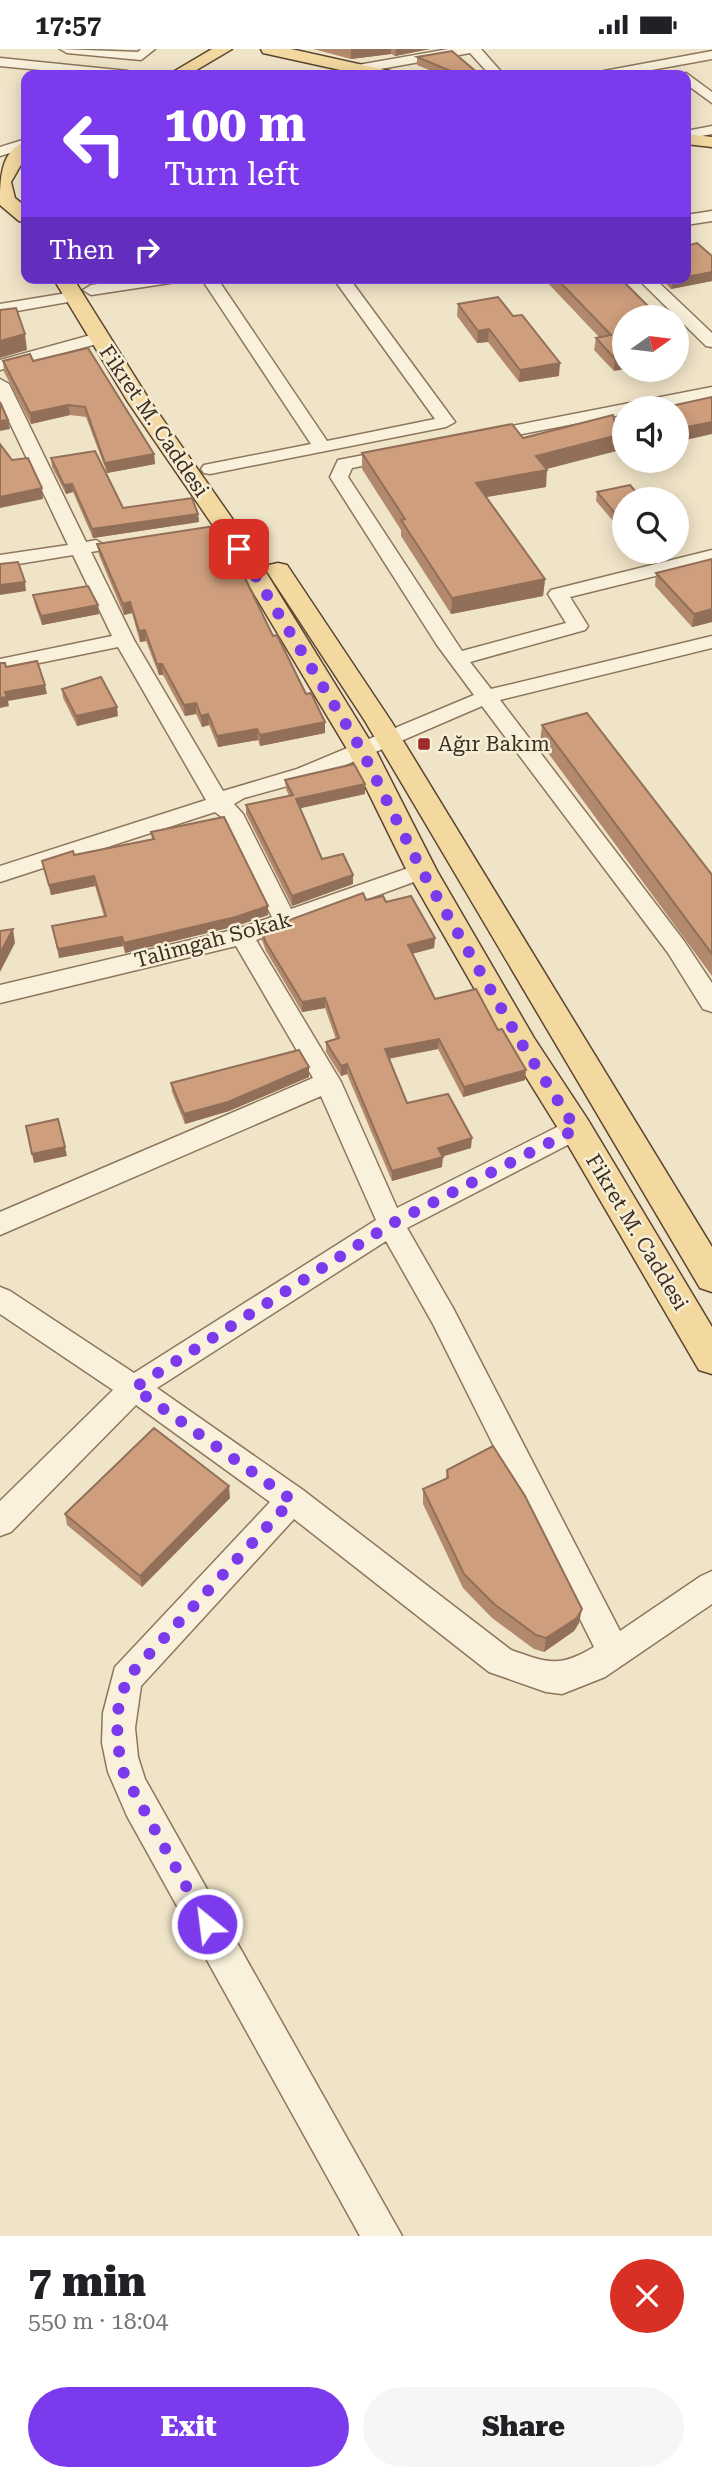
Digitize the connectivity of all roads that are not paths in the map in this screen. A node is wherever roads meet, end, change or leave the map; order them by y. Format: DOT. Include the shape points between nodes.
graph roads {
  1 [pos="67,49"];
  2 [pos="148,49"];
  3 [pos="224,49"];
  4 [pos="269,49"];
  5 [pos="472,49"];
  6 [pos="649,49"];
  7 [pos="712,55"];
  8 [pos="0,62"];
  9 [pos="669,63"];
  10 [pos="358,69"];
  11 [pos="79,70"];
  12 [pos="185,70"];
  13 [pos="362,70"];
  14 [pos="492,70"];
  15 [pos="631,70"];
  16 [pos="678,70"];
  17 [pos="691,81"];
  18 [pos="712,99"];
  19 [pos="712,130"];
  20 [pos="691,136"];
  21 [pos="691,138"];
  22 [pos="712,142"];
  23 [pos="21,146"];
  24 [pos="21,150"];
  25 [pos="0,152"];
  26 [pos="21,182"];
  27 [pos="2,191"];
  28 [pos="21,196"];
  29 [pos="21,212"];
  30 [pos="712,216"];
  31 [pos="691,220"];
  32 [pos="101,284"];
  33 [pos="213,284"];
  34 [pos="345,284"];
  35 [pos="651,284"];
  36 [pos="78,286"];
  37 [pos="0,309"];
  38 [pos="98,338"];
  39 [pos="712,342"];
  40 [pos="0,365"];
  41 [pos="0,384"];
  42 [pos="712,392"];
  43 [pos="689,397"];
  44 [pos="612,412"];
  45 [pos="464,440"];
  46 [pos="322,447"];
  47 [pos="411,451"];
  48 [pos="210,469"];
  49 [pos="120,542"];
  50 [pos="81,548"];
  51 [pos="712,556"];
  52 [pos="0,561"];
  53 [pos="124,640"];
  54 [pos="712,642"];
  55 [pos="458,659"];
  56 [pos="0,665"];
  57 [pos="486,697"];
  58 [pos="388,738"];
  59 [pos="361,749"];
  60 [pos="219,803"];
  61 [pos="422,871"];
  62 [pos="0,874"];
  63 [pos="286,922"];
  64 [pos="242,936"];
  65 [pos="0,994"];
  66 [pos="712,1003"];
  67 [pos="328,1082"];
  68 [pos="576,1129"];
  69 [pos="0,1224"];
  70 [pos="391,1224"];
  71 [pos="712,1278"];
  72 [pos="0,1299"];
  73 [pos="712,1359"];
  74 [pos="134,1388"];
  75 [pos="292,1500"];
  76 [pos="0,1522"];
  77 [pos="712,1585"];
  78 [pos="614,1653"];
  79 [pos="383,2236"];
  1 -- 2 [label="street" via="141,56"];
  3 -- 12 [label="main road"];
  4 -- 10 [label="main road"];
  5 -- 10 [label="street"];
  5 -- 14 [label="street"];
  6 -- 9 [label="street"];
  7 -- 9 [label="street"];
  8 -- 11 [label="street"];
  9 -- 15 [label="street"];
  9 -- 16 [label="street"];
  10 -- 13 [label="main road"];
  17 -- 18 [label="street"];
  19 -- 20 [label="street"];
  21 -- 22 [label="main road"];
  23 -- 25 [label="street"];
  24 -- 27 [label="main road"];
  26 -- 27 [label="main road"];
  27 -- 28 [label="main road"];
  27 -- 29 [label="main road"];
  30 -- 31 [label="street"];
  32 -- 36 [label="street"];
  33 -- 46 [label="street"];
  34 -- 46 [label="street" via="446,422"];
  35 -- 39 [label="street"];
  36 -- 37 [label="street"];
  36 -- 38 [label="main road, Fikret M. Caddesi"];
  36 -- 48 [label="main road"];
  38 -- 40 [label="street"];
  38 -- 59 [label="main road, Fikret M. Caddesi" via="213,529"];
  41 -- 50 [label="street"];
  42 -- 43 [label="street"];
  44 -- 45 [label="street"];
  46 -- 48 [label="street"];
  47 -- 55 [label="street" via="344,464 339,477"];
  48 -- 58 [label="main road"];
  49 -- 50 [label="street"];
  50 -- 52 [label="street"];
  50 -- 53 [label="street"];
  51 -- 55 [label="street" via="558,594 578,626"];
  53 -- 56 [label="street"];
  53 -- 60 [label="street"];
  54 -- 57 [label="street"];
  55 -- 57 [label="street"];
  57 -- 58 [label="street"];
  57 -- 66 [label="street" via="676,947"];
  58 -- 59 [label="street"];
  58 -- 71 [label="main road"];
  59 -- 60 [label="street"];
  59 -- 61 [label="main road, Fikret M. Caddesi"];
  60 -- 62 [label="street"];
  60 -- 63 [label="street" via="232,814"];
  61 -- 63 [label="street, Talimgah Sokak"];
  61 -- 68 [label="main road, Fikret M. Caddesi"];
  63 -- 64 [label="street, Talimgah Sokak"];
  64 -- 65 [label="street, Talimgah Sokak"];
  64 -- 67 [label="street"];
  67 -- 69 [label="street"];
  67 -- 70 [label="street"];
  68 -- 70 [label="street"];
  68 -- 73 [label="main road, Fikret M. Caddesi"];
  70 -- 74 [label="street"];
  70 -- 78 [label="street" via="443,1316"];
  72 -- 74 [label="street"];
  74 -- 75 [label="street"];
  74 -- 76 [label="street"];
  75 -- 78 [label="street" via="500,1661 540,1676 565,1678"];
  75 -- 79 [label="street" via="127,1678 118,1710 117,1742 124,1774 139,1804"];
  77 -- 78 [label="street"];
}
